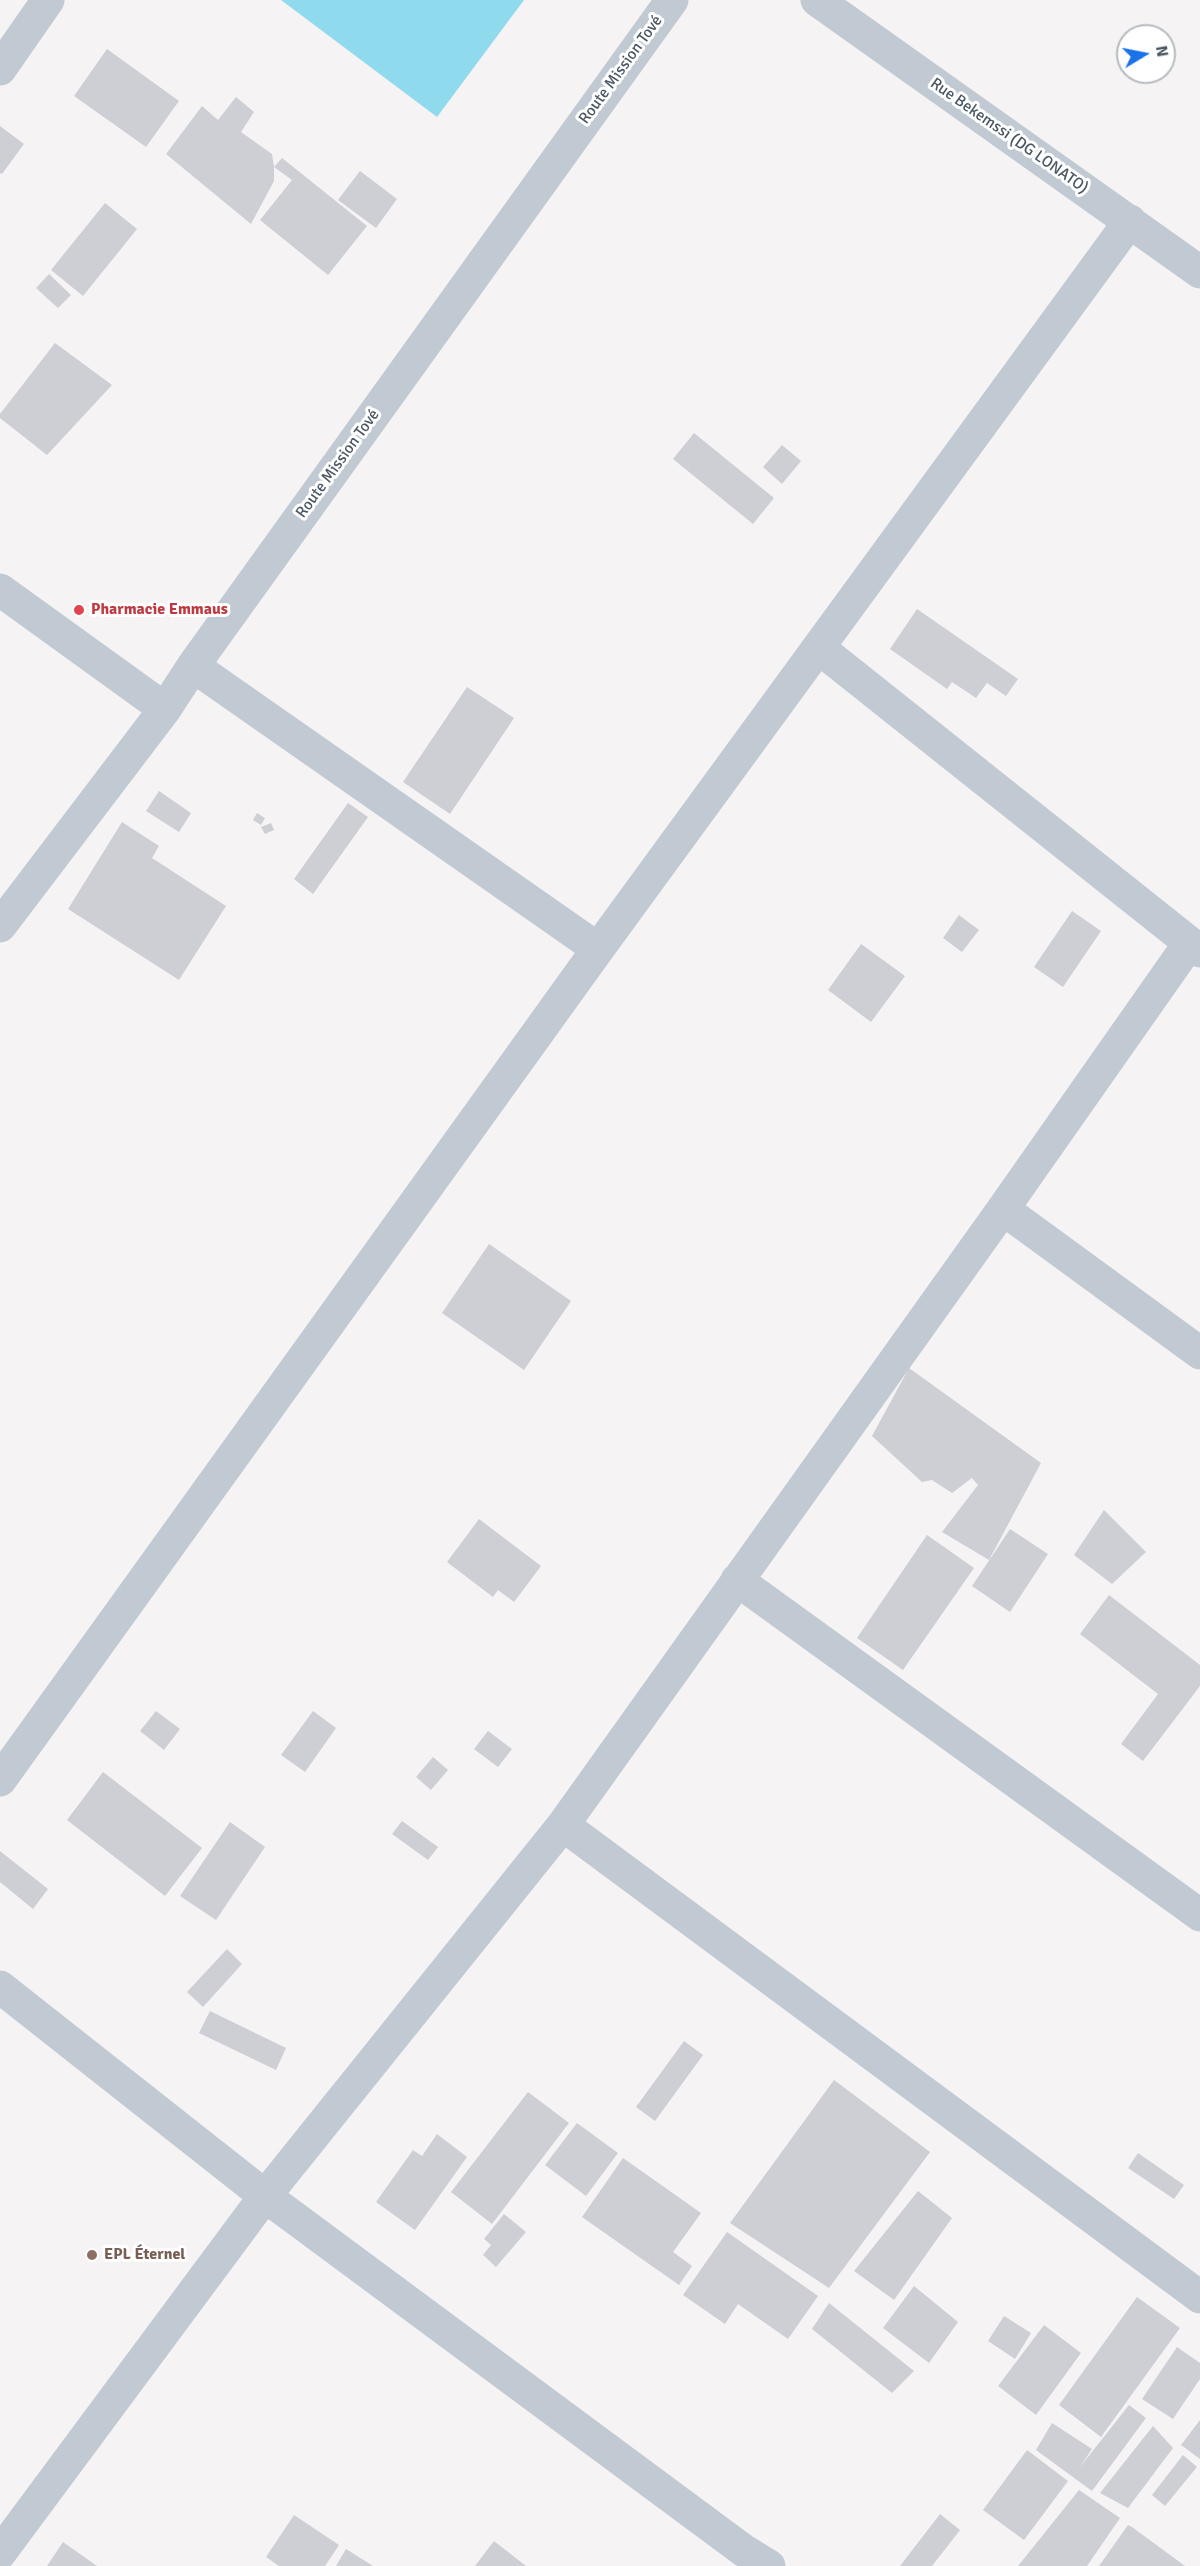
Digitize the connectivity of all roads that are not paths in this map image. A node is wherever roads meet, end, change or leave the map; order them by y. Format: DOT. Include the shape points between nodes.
graph roads {
  1 [pos="672,0"];
  2 [pos="817,0"];
  3 [pos="46,1"];
  4 [pos="0,69"];
  5 [pos="1130,221"];
  6 [pos="1200,272"];
  7 [pos="0,590"];
  8 [pos="819,648"];
  9 [pos="193,666"];
  10 [pos="165,709"];
  11 [pos="0,926"];
  12 [pos="1194,948"];
  13 [pos="598,950"];
  14 [pos="1003,1209"];
  15 [pos="1200,1353"];
  16 [pos="737,1580"];
  17 [pos="0,1780"];
  18 [pos="563,1825"];
  19 [pos="1200,1916"];
  20 [pos="0,1987"];
  21 [pos="265,2196"];
  22 [pos="1200,2297"];
  23 [pos="0,2553"];
  24 [pos="748,2561"];
  1 -- 9 [label="street, Route Mission Tové"];
  2 -- 5 [label="street, Rue Bekemssi (DG LONATO)"];
  3 -- 4 [label="street"];
  5 -- 6 [label="street, Rue Bekemssi (DG LONATO)"];
  5 -- 8 [label="street"];
  7 -- 10 [label="street"];
  8 -- 12 [label="street"];
  8 -- 13 [label="street"];
  9 -- 10 [label="street, Route Mission Tové"];
  9 -- 13 [label="street"];
  10 -- 11 [label="street, Route Mission Tové"];
  12 -- 14 [label="street"];
  13 -- 17 [label="street"];
  14 -- 15 [label="street"];
  14 -- 16 [label="street"];
  16 -- 18 [label="street"];
  16 -- 19 [label="street"];
  18 -- 21 [label="street"];
  18 -- 22 [label="street"];
  20 -- 21 [label="street"];
  21 -- 23 [label="street"];
  21 -- 24 [label="street"];
}
